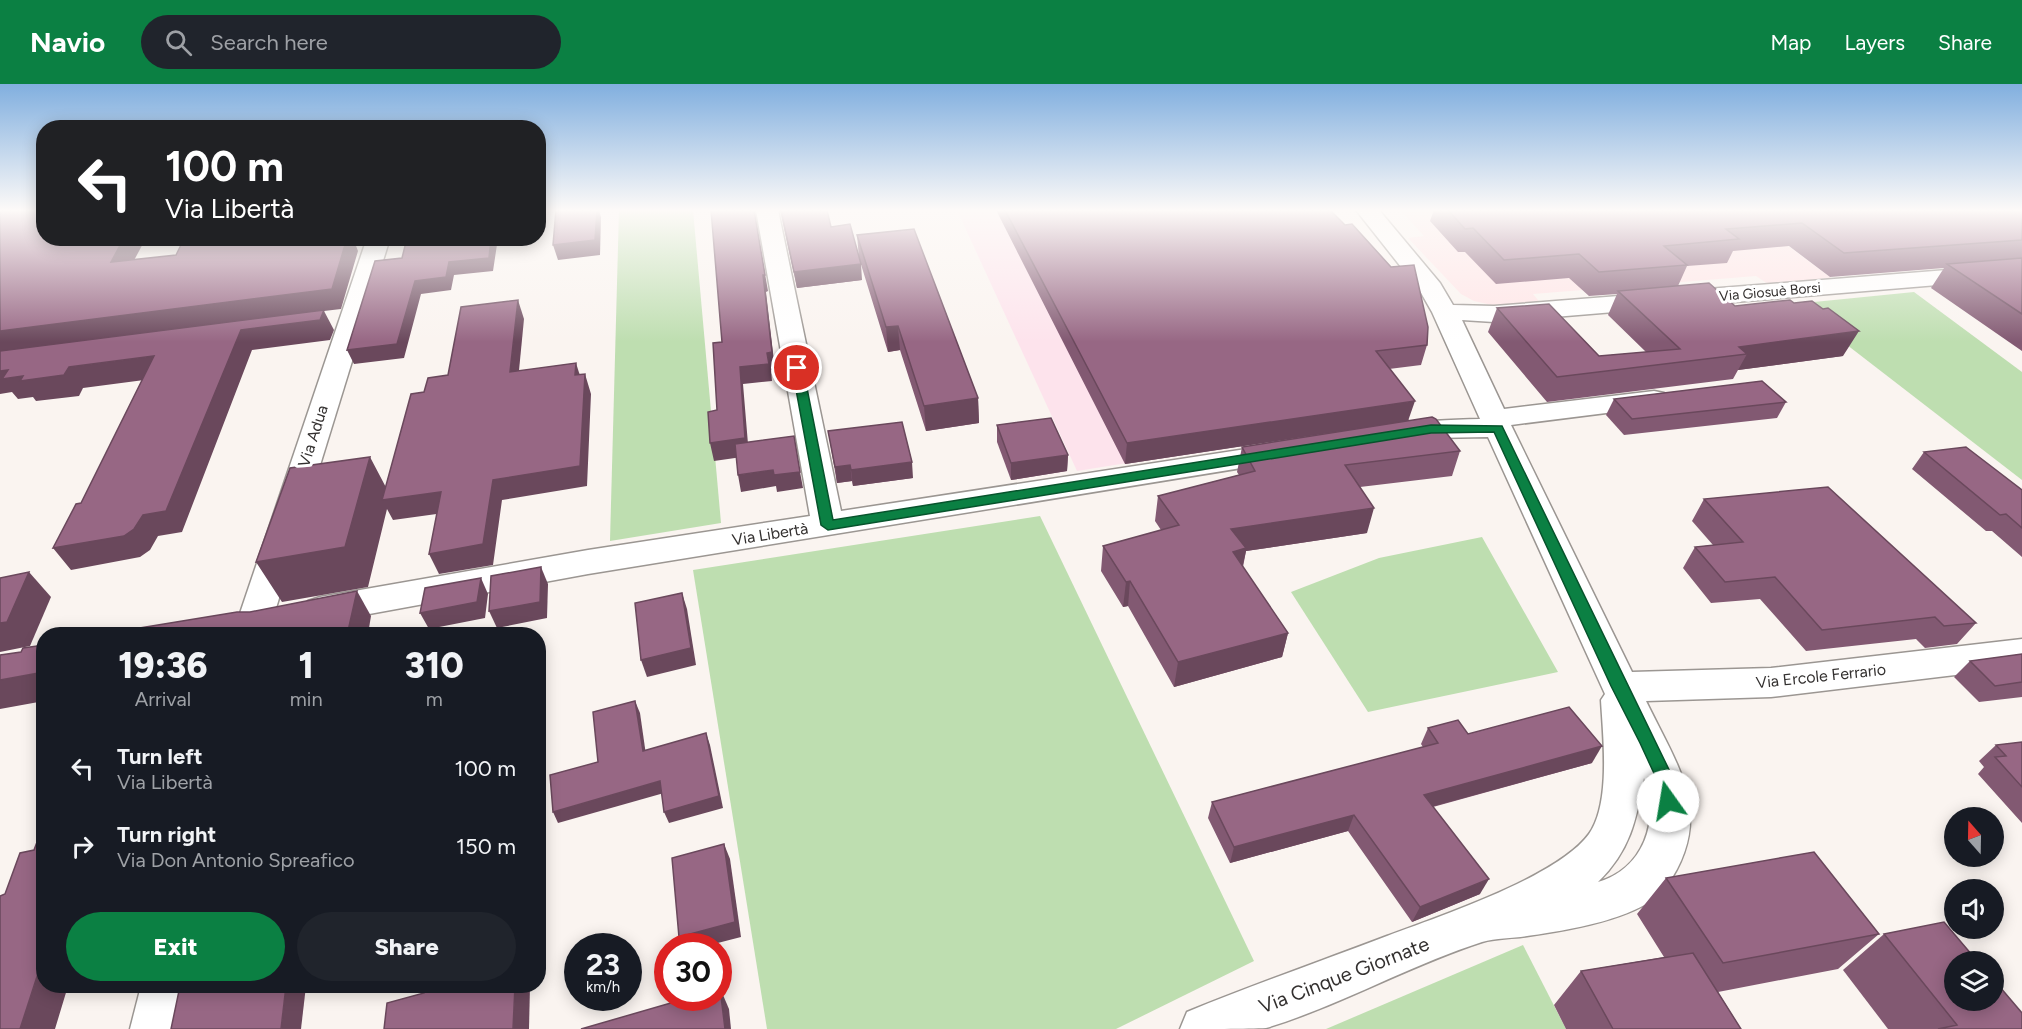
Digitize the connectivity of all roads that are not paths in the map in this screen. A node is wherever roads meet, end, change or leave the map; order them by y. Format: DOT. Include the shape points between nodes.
graph roads {
  1 [pos="371,254"];
  2 [pos="776,254"];
  3 [pos="1403,254"];
  4 [pos="2011,271"];
  5 [pos="2022,286"];
  6 [pos="1445,312"];
  7 [pos="1680,396"];
  8 [pos="1496,424"];
  9 [pos="1372,438"];
  10 [pos="1313,448"];
  11 [pos="828,525"];
  12 [pos="269,622"];
  13 [pos="232,627"];
  14 [pos="2022,653"];
  15 [pos="1619,686"];
  16 [pos="1483,921"];
  17 [pos="162,993"];
  18 [pos="154,1029"];
  19 [pos="1204,1029"];
  1 -- 12 [label="street, Via Adua" via="340,319"];
  2 -- 11 [label="street"];
  3 -- 6 [label="street, Via Cinque Giornate"];
  4 -- 5 [label="street"];
  4 -- 6 [label="street, Via Giosuè Borsi" via="1518,312"];
  6 -- 8 [label="street, Via Cinque Giornate"];
  7 -- 8 [label="street"];
  8 -- 9 [label="street"];
  8 -- 15 [label="street, Via Cinque Giornate"];
  10 -- 11 [label="street, Via Libertà"];
  11 -- 12 [label="street, Via Libertà" via="588,562"];
  12 -- 13 [label="street, Via Libertà"];
  14 -- 15 [label="street, Via Ercole Ferrario" via="1810,680 1678,688"];
  15 -- 16 [label="street, Via Cinque Giornate" via="1625,775 1614,827 1603,848 1584,868 1553,887"];
  15 -- 16 [label="street, Via Cinque Giornate" via="1666,782 1670,819 1663,851 1645,880 1618,896 1568,909"];
  16 -- 19 [label="street, Via Cinque Giornate"];
  17 -- 18 [label="street"];
}
